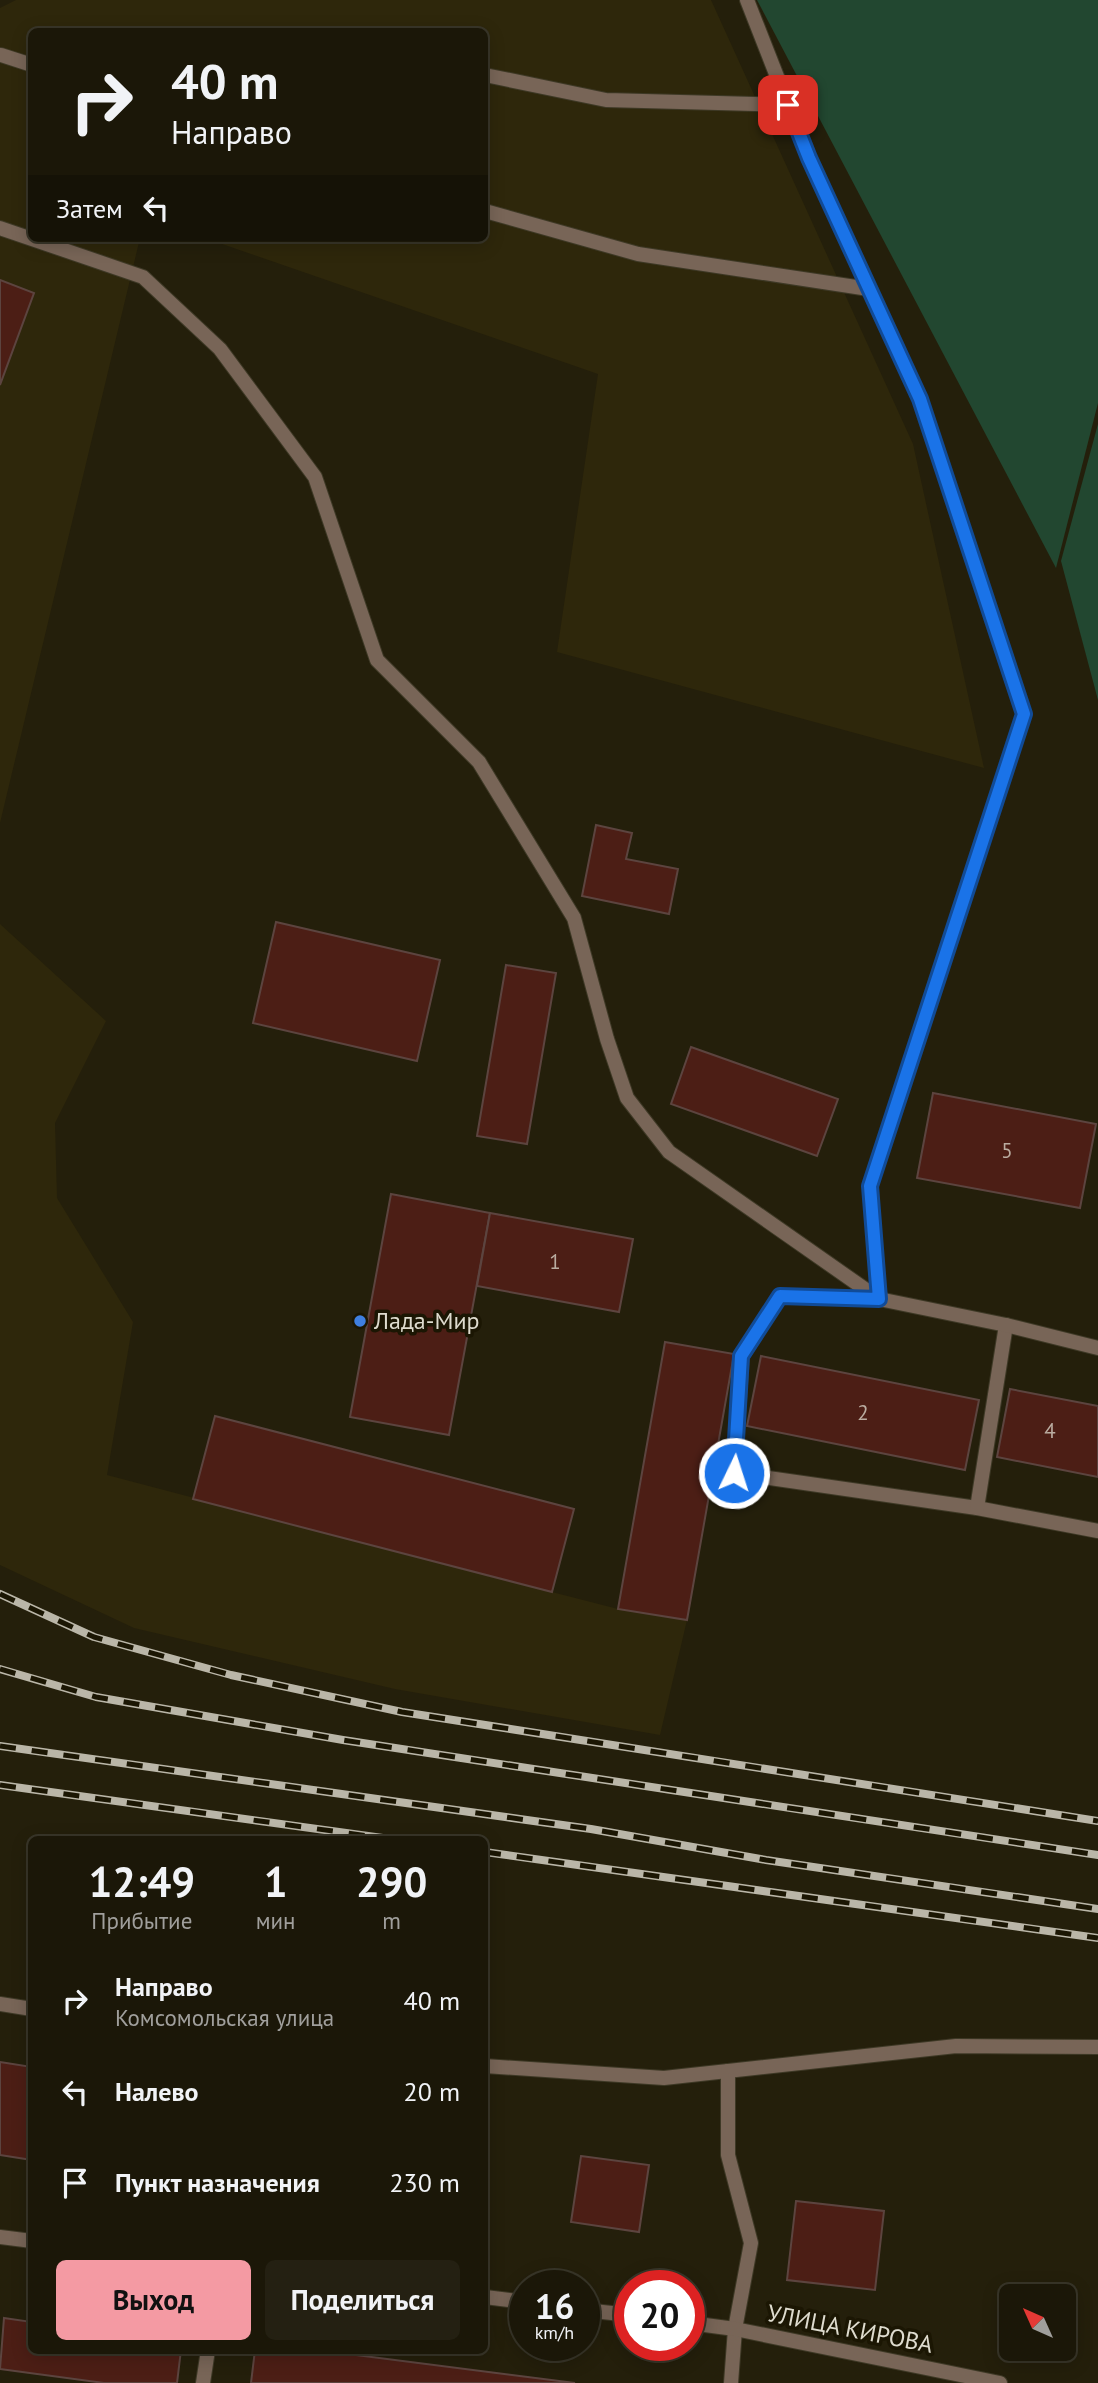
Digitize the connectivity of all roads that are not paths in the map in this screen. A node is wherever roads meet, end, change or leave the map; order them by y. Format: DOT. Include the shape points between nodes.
graph roads {
  1 [pos="747,0"];
  2 [pos="1,55"];
  3 [pos="28,64"];
  4 [pos="488,76"];
  5 [pos="788,105"];
  6 [pos="488,212"];
  7 [pos="0,228"];
  8 [pos="28,238"];
  9 [pos="41,242"];
  10 [pos="869,289"];
  11 [pos="879,1299"];
  12 [pos="1006,1325"];
  13 [pos="1098,1348"];
  14 [pos="977,1508"];
  15 [pos="1098,1531"];
  16 [pos="0,2004"];
  17 [pos="28,2008"];
  18 [pos="1098,2047"];
  19 [pos="488,2066"];
  20 [pos="727,2071"];
  21 [pos="1,2238"];
  22 [pos="28,2241"];
  23 [pos="488,2297"];
  24 [pos="509,2300"];
  25 [pos="705,2325"];
  26 [pos="735,2329"];
  27 [pos="207,2354"];
  28 [pos="203,2383"];
  29 [pos="731,2383"];
  30 [pos="1000,2383"];
  1 -- 5 [label="street"];
  2 -- 3 [label="street"];
  4 -- 5 [label="street" via="606,100"];
  5 -- 10 [label="street"];
  6 -- 10 [label="street" via="638,254"];
  7 -- 8 [label="street"];
  9 -- 11 [label="street" via="143,277 220,349 315,477 377,660 479,762 575,918 627,1098 670,1152"];
  10 -- 11 [label="street" via="920,399 1024,714 870,1186"];
  11 -- 12 [label="street"];
  11 -- 14 [label="street" via="780,1296 741,1356 734,1473"];
  12 -- 13 [label="street"];
  12 -- 14 [label="street"];
  14 -- 15 [label="street"];
  16 -- 17 [label="street"];
  18 -- 20 [label="street" via="956,2046"];
  19 -- 20 [label="street" via="664,2078"];
  20 -- 26 [label="street" via="727,2155 751,2243"];
  21 -- 22 [label="street"];
  23 -- 24 [label="street"];
  25 -- 26 [label="street, УЛИЦА КИРОВА"];
  26 -- 29 [label="street"];
  26 -- 30 [label="street, УЛИЦА КИРОВА"];
  27 -- 28 [label="street"];
}
